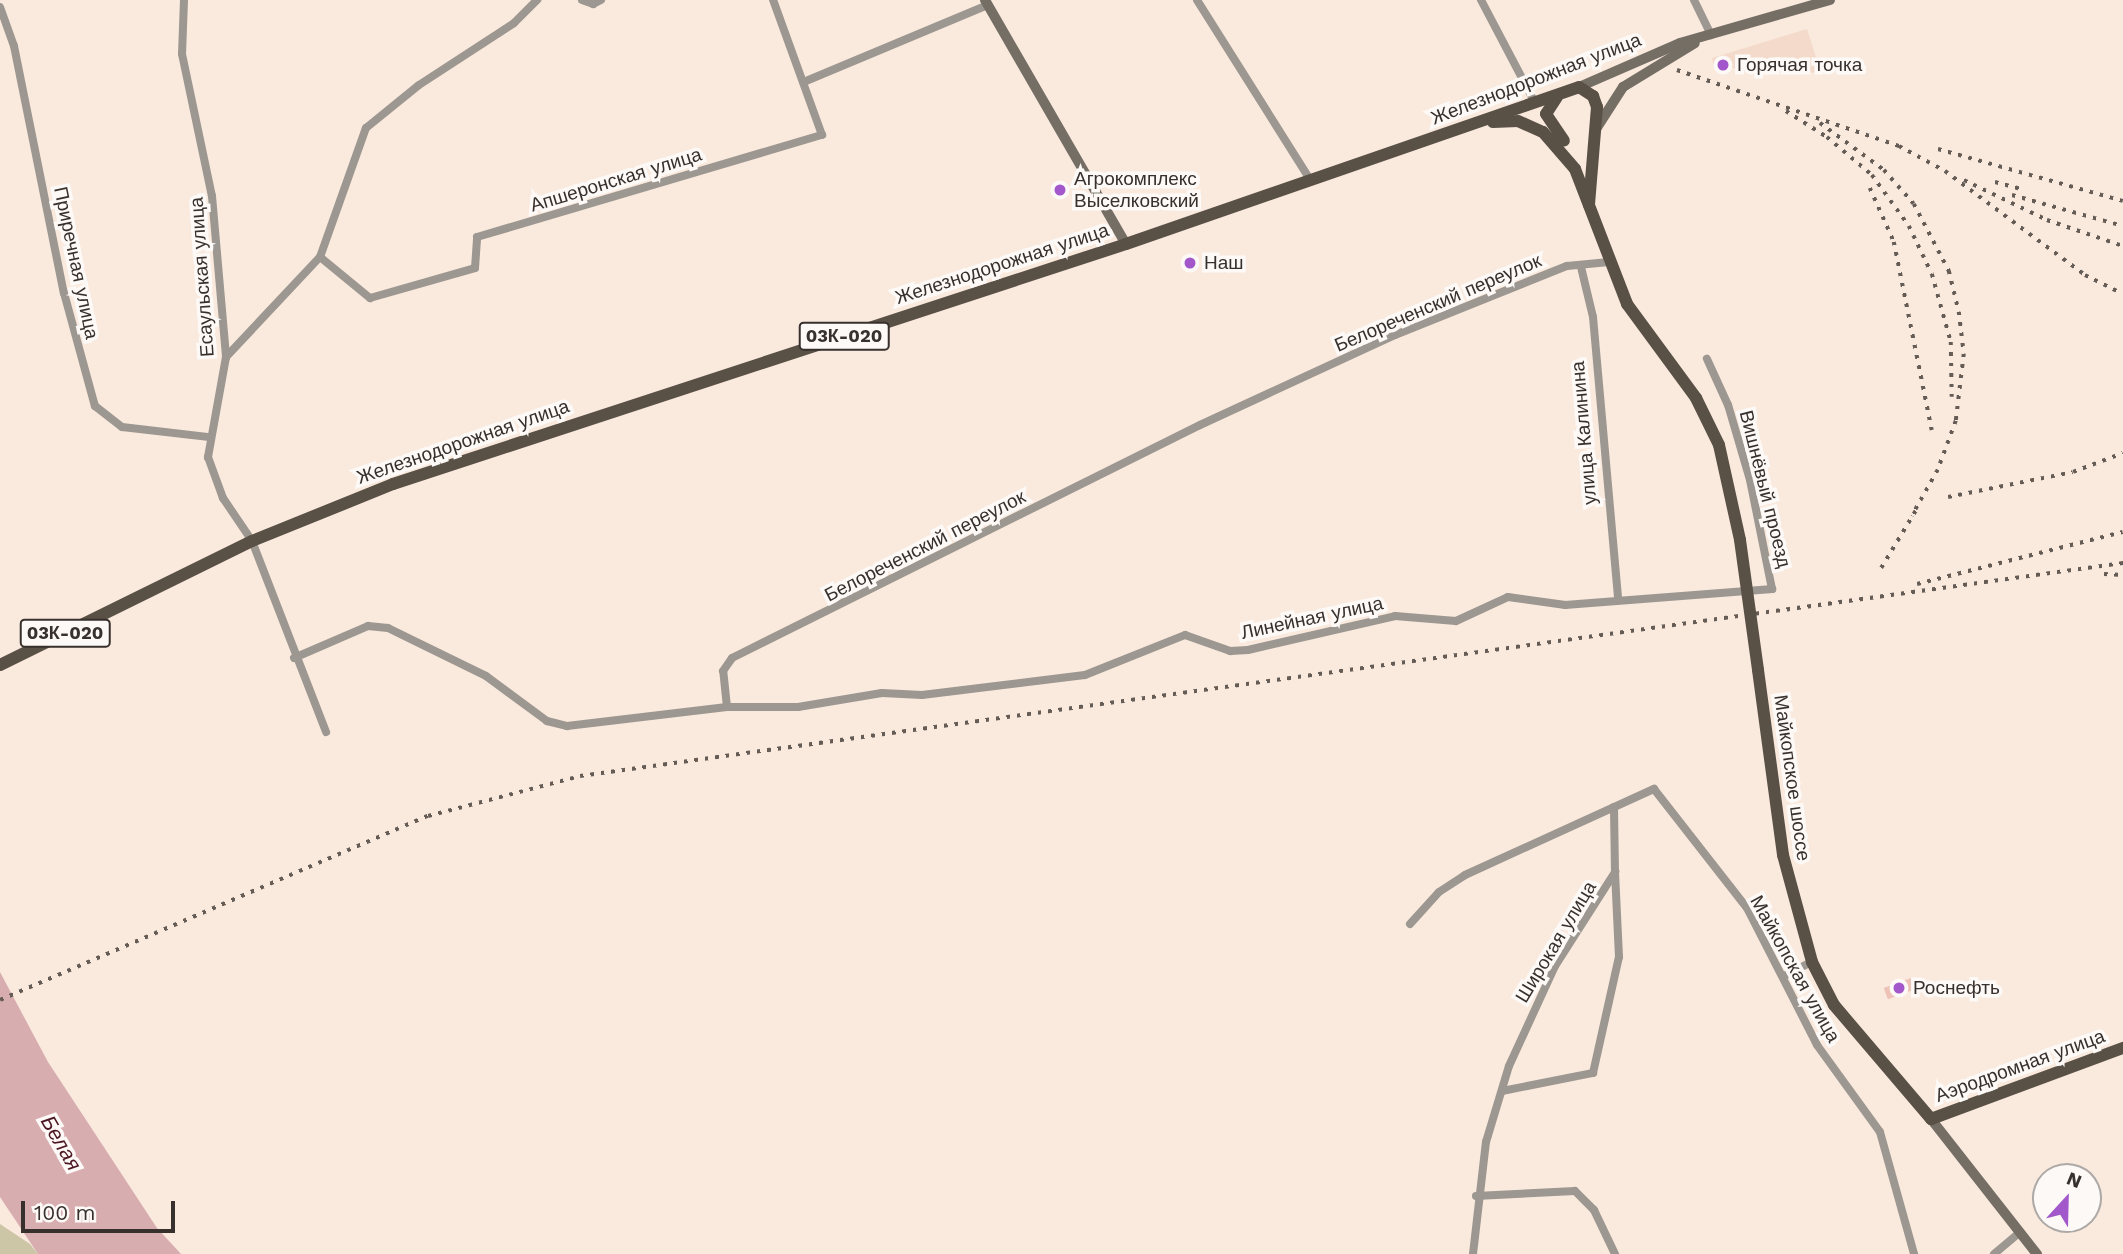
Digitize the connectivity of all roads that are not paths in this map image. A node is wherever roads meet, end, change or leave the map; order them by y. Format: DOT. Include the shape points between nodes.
graph roads {
  1 [pos="184,0"];
  2 [pos="537,0"];
  3 [pos="582,0"];
  4 [pos="601,0"];
  5 [pos="773,0"];
  6 [pos="1197,0"];
  7 [pos="1481,0"];
  8 [pos="1694,0"];
  9 [pos="1830,0"];
  10 [pos="987,3"];
  11 [pos="0,7"];
  12 [pos="1710,36"];
  13 [pos="806,80"];
  14 [pos="1573,89"];
  15 [pos="1534,101"];
  16 [pos="1475,125"];
  17 [pos="1591,141"];
  18 [pos="1575,169"];
  19 [pos="1311,181"];
  20 [pos="1589,205"];
  21 [pos="1126,244"];
  22 [pos="320,257"];
  23 [pos="1609,262"];
  24 [pos="1581,267"];
  25 [pos="226,357"];
  26 [pos="1707,359"];
  27 [pos="209,438"];
  28 [pos="252,541"];
  29 [pos="1772,589"];
  30 [pos="1618,597"];
  31 [pos="294,658"];
  32 [pos="0,665"];
  33 [pos="727,707"];
  34 [pos="326,732"];
  35 [pos="1614,807"];
  36 [pos="1615,872"];
  37 [pos="1410,924"];
  38 [pos="1812,962"];
  39 [pos="1784,976"];
  40 [pos="2123,1048"];
  41 [pos="1502,1091"];
  42 [pos="1931,1119"];
  43 [pos="1476,1196"];
  44 [pos="2019,1233"];
  45 [pos="1473,1254"];
  46 [pos="1615,1254"];
  47 [pos="1914,1254"];
  48 [pos="1994,1254"];
  49 [pos="2036,1254"];
  1 -- 25 [label="street, Есаульская улица" via="182,54 212,196"];
  2 -- 22 [label="street" via="514,23 419,85 366,128"];
  3 -- 4 [label="street" via="593,4"];
  5 -- 13 [label="street, Апшеронская улица"];
  6 -- 19 [label="street"];
  7 -- 15 [label="street"];
  8 -- 12 [label="street"];
  9 -- 12 [label="street, Железнодорожная улица"];
  10 -- 13 [label="street"];
  10 -- 21 [label="street"];
  11 -- 27 [label="street, Приречная улица" via="14,46 64,293 95,406 122,428"];
  12 -- 14 [label="street, Железнодорожная улица" via="1680,43"];
  12 -- 17 [label="street" via="1623,87"];
  13 -- 22 [label="street, Апшеронская улица" via="822,135 477,237 475,268 370,298"];
  14 -- 15 [label="main road, Железнодорожная улица / 03К-020"];
  14 -- 17 [label="main road" via="1593,96 1597,107"];
  14 -- 18 [label="main road" via="1549,103 1546,114 1568,146"];
  15 -- 16 [label="main road, Железнодорожная улица / 03К-020"];
  16 -- 18 [label="main road" via="1511,121 1535,127 1557,142"];
  16 -- 19 [label="main road, Железнодорожная улица / 03К-020"];
  17 -- 20 [label="main road"];
  18 -- 20 [label="main road"];
  19 -- 21 [label="main road, Железнодорожная улица / 03К-020"];
  20 -- 23 [label="main road"];
  21 -- 28 [label="main road, Железнодорожная улица / 03К-020" via="393,484"];
  22 -- 25 [label="street"];
  23 -- 24 [label="street, Белореченский переулок"];
  23 -- 38 [label="main road, Майкопское шоссе, bridge" via="1627,304 1709,421 1727,472 1783,855"];
  24 -- 30 [label="street, улица Калинина" via="1593,317"];
  24 -- 33 [label="street, Белореченский переулок" via="1567,266 1395,335 1200,425 732,658 723,671"];
  25 -- 27 [label="street, Есаульская улица"];
  26 -- 29 [label="street, Вишнёвый проезд" via="1728,405 1746,467"];
  27 -- 28 [label="street, Есаульская улица" via="208,457 223,498"];
  28 -- 31 [label="street, Есаульская улица"];
  28 -- 32 [label="main road, Железнодорожная улица / 03К-020"];
  29 -- 30 [label="street, Линейная улица"];
  30 -- 33 [label="street, Линейная улица" via="1565,605 1508,597 1456,621 1395,616 1248,650 1230,651 1185,635 1085,675 922,695 882,693 798,707"];
  31 -- 33 [label="street" via="368,625 411,637 486,676 547,721 567,726"];
  31 -- 34 [label="street, Есаульская улица"];
  35 -- 36 [label="street, Широкая улица"];
  35 -- 37 [label="street" via="1465,875 1439,892"];
  35 -- 39 [label="street, Майкопская улица" via="1654,789 1747,908"];
  36 -- 41 [label="street, Широкая улица" via="1555,966"];
  36 -- 41 [label="street" via="1619,957 1593,1073"];
  38 -- 39 [label="street"];
  38 -- 42 [label="main road, Майкопское шоссе" via="1834,1005"];
  39 -- 47 [label="street, Майкопская улица" via="1817,1045 1880,1132"];
  40 -- 42 [label="main road, Аэродромная улица"];
  41 -- 43 [label="street, Широкая улица"];
  42 -- 44 [label="street, Майкопское шоссе"];
  43 -- 45 [label="street, Широкая улица"];
  43 -- 46 [label="street" via="1575,1191 1594,1210"];
  44 -- 48 [label="street"];
  44 -- 49 [label="street, Майкопское шоссе"];
}
